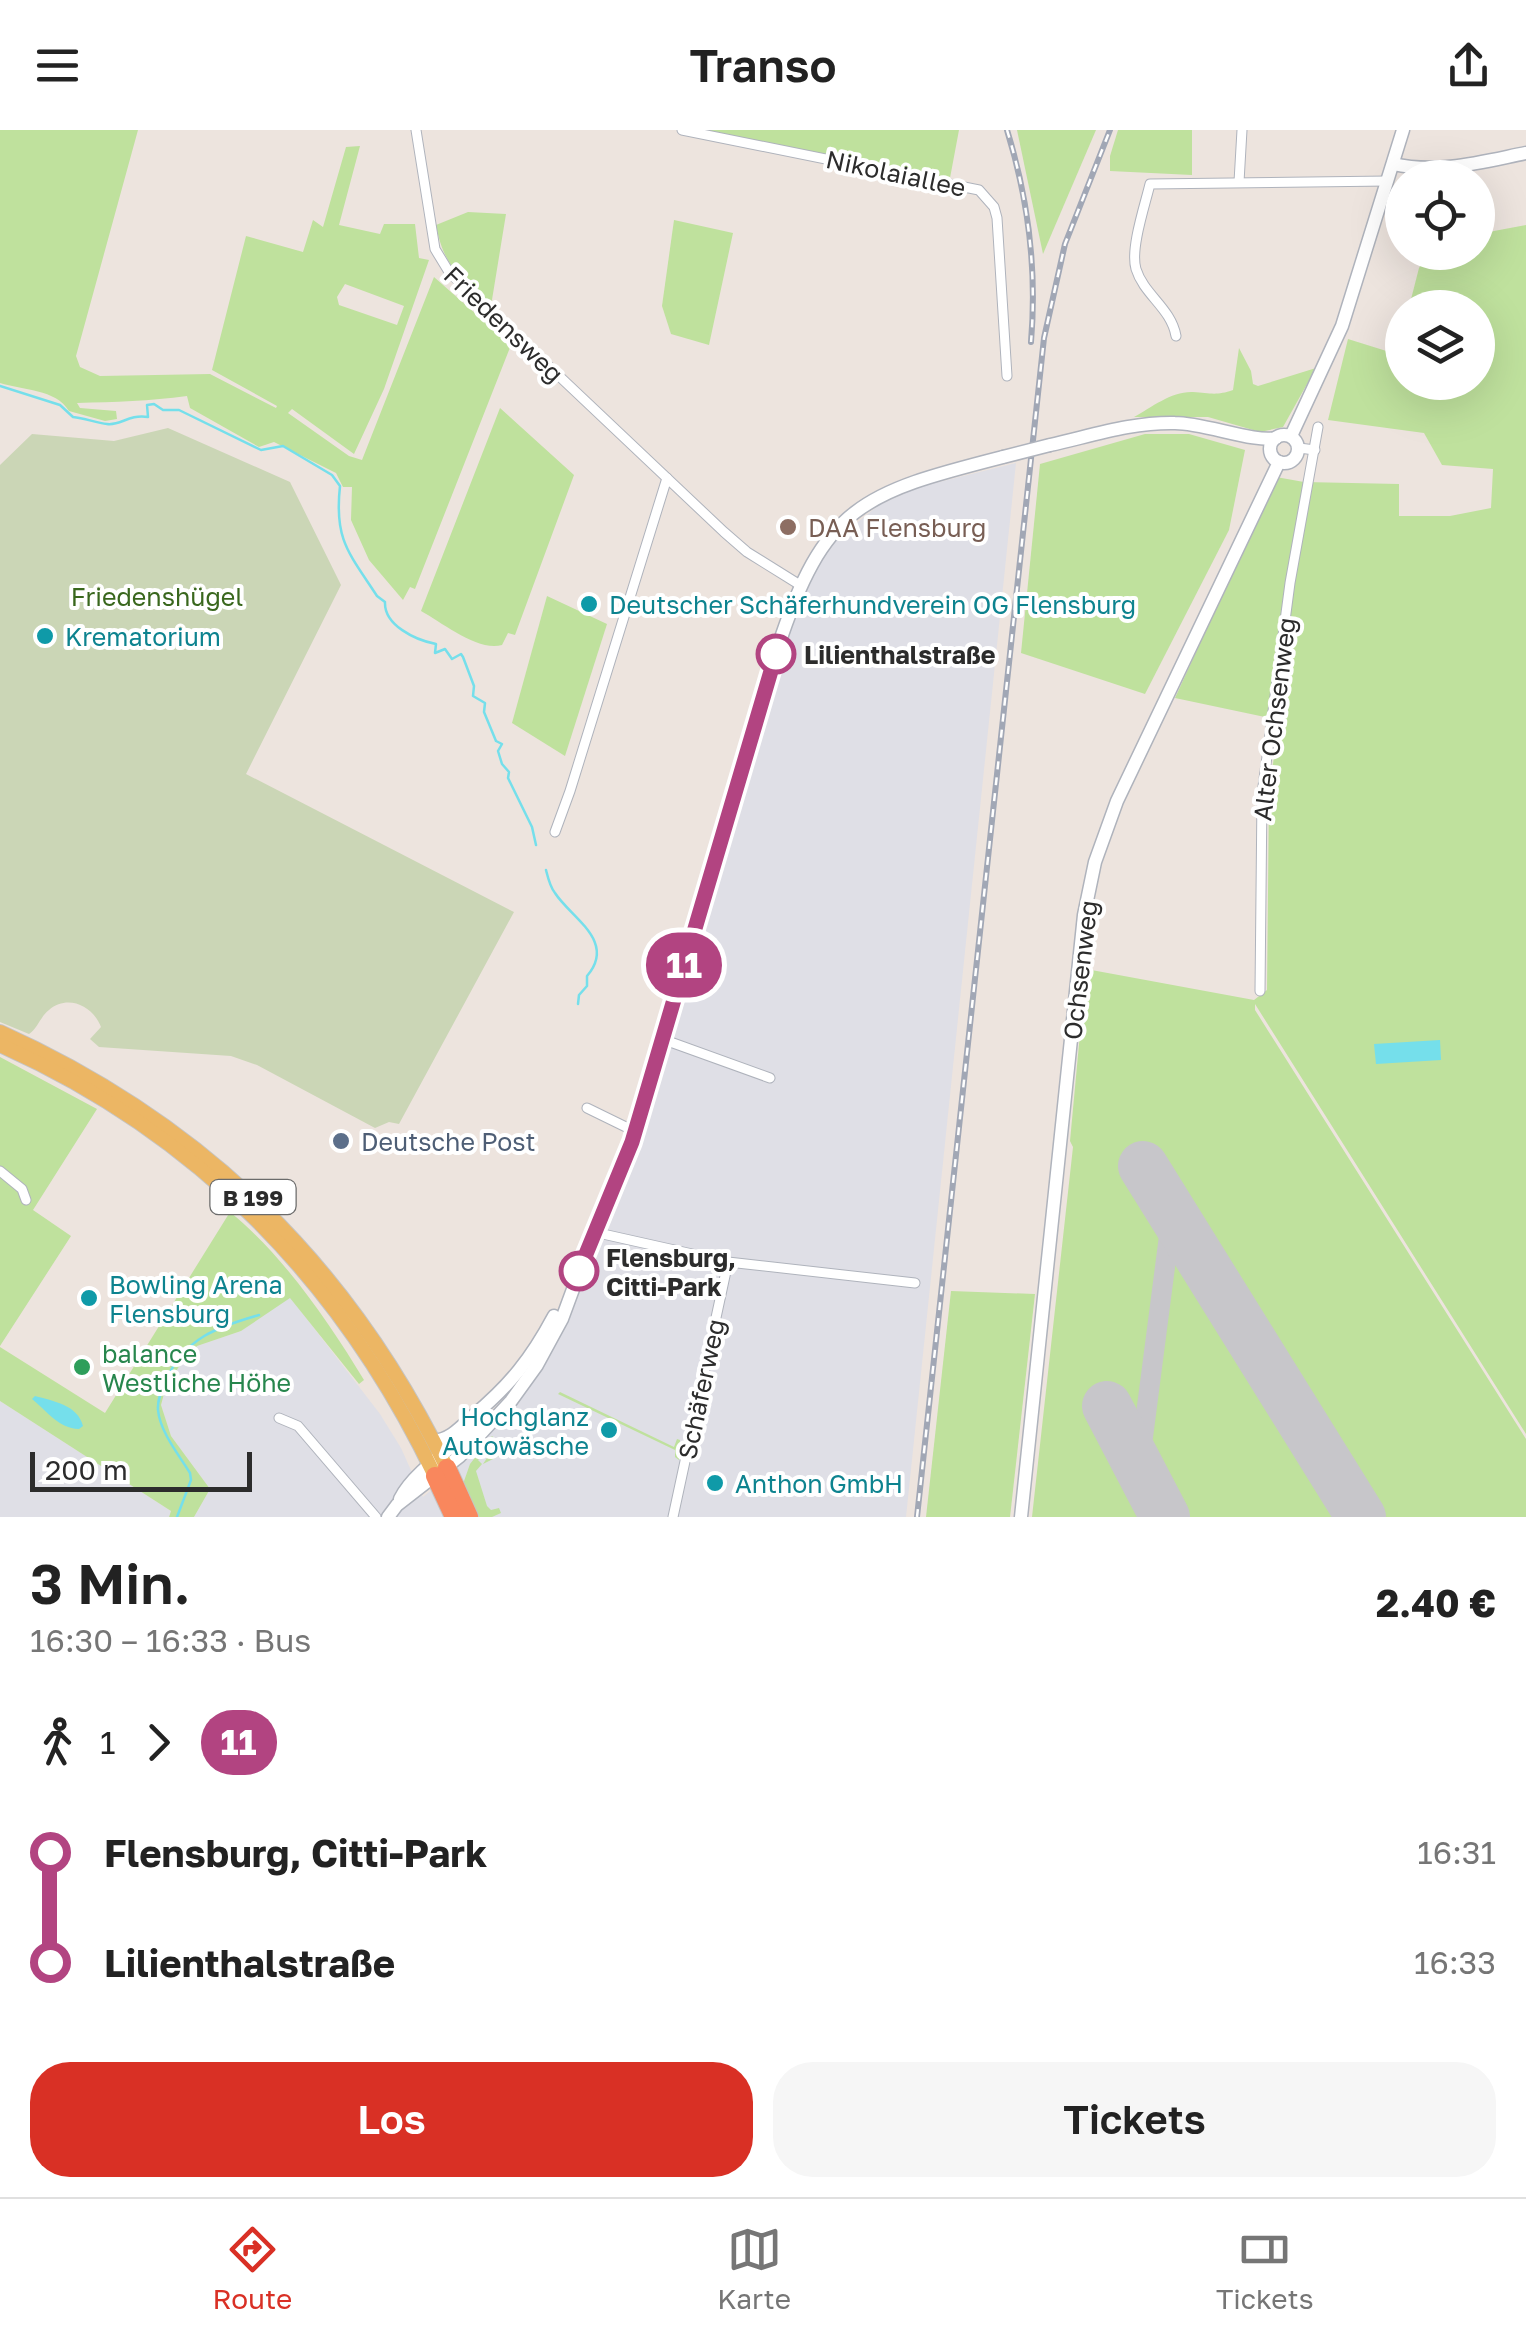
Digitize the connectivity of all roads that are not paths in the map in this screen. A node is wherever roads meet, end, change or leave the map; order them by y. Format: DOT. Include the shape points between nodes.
graph roads {
  1 [pos="416,130"];
  2 [pos="682,130"];
  3 [pos="1242,130"];
  4 [pos="1403,130"];
  5 [pos="1526,154"];
  6 [pos="1394,160"];
  7 [pos="1493,160"];
  8 [pos="1385,181"];
  9 [pos="1239,182"];
  10 [pos="1385,190"];
  11 [pos="1176,336"];
  12 [pos="1008,376"];
  13 [pos="1318,427"];
  14 [pos="1247,436"];
  15 [pos="1276,438"];
  16 [pos="1295,442"];
  17 [pos="1314,450"];
  18 [pos="1275,457"];
  19 [pos="666,478"];
  20 [pos="800,584"];
  21 [pos="555,832"];
  22 [pos="1260,991"];
  23 [pos="0,1032"];
  24 [pos="662,1039"];
  25 [pos="0,1046"];
  26 [pos="770,1078"];
  27 [pos="587,1108"];
  28 [pos="632,1130"];
  29 [pos="0,1172"];
  30 [pos="26,1200"];
  31 [pos="594,1232"];
  32 [pos="728,1262"];
  33 [pos="915,1284"];
  34 [pos="569,1293"];
  35 [pos="508,1387"];
  36 [pos="279,1418"];
  37 [pos="433,1442"];
  38 [pos="438,1467"];
  39 [pos="392,1511"];
  40 [pos="376,1517"];
  41 [pos="454,1517"];
  42 [pos="469,1517"];
  43 [pos="673,1517"];
  44 [pos="1021,1517"];
  1 -- 19 [label="street, Friedensweg" via="440,262"];
  2 -- 12 [label="street, Nikolaiallee" via="979,190 997,218"];
  3 -- 9 [label="street"];
  4 -- 6 [label="street, Ochsenweg"];
  5 -- 7 [label="street"];
  8 -- 9 [label="street"];
  9 -- 11 [label="street" via="1150,184 1135,265"];
  10 -- 16 [label="street, Ochsenweg" via="1342,326"];
  13 -- 17 [label="street, Alter Ochsenweg"];
  14 -- 15 [label="street"];
  14 -- 18 [label="street"];
  14 -- 20 [label="street, bridge" via="1208,426 1146,424 925,477 893,488 842,522"];
  15 -- 16 [label="street"];
  15 -- 18 [label="street, Ochsenweg"];
  16 -- 17 [label="street"];
  16 -- 18 [label="street, Ochsenweg" via="1292,460"];
  17 -- 22 [label="street, Alter Ochsenweg" via="1262,794"];
  18 -- 44 [label="street, Ochsenweg" via="1116,801 1095,862"];
  19 -- 20 [label="street, Friedensweg" via="747,552"];
  19 -- 21 [label="street"];
  20 -- 24 [label="street"];
  23 -- 37 [label="main road, B 199" via="108,1086 240,1184 335,1288"];
  24 -- 26 [label="street"];
  24 -- 28 [label="street"];
  25 -- 38 [label="main road, B 199" via="124,1111 231,1193 336,1310"];
  27 -- 28 [label="street"];
  28 -- 31 [label="street" via="615,1159 618,1170"];
  29 -- 30 [label="street"];
  31 -- 32 [label="street"];
  31 -- 34 [label="street"];
  32 -- 33 [label="street"];
  32 -- 43 [label="street, Schäferweg"];
  34 -- 35 [label="street"];
  34 -- 38 [label="street" via="562,1320 527,1380 489,1425"];
  35 -- 37 [label="street" via="452,1436"];
  35 -- 38 [label="street"];
  36 -- 40 [label="street" via="298,1426"];
  37 -- 38 [label="main road, B 199"];
  38 -- 39 [label="street"];
  38 -- 41 [label="highway, B 199"];
  38 -- 42 [label="highway, B 199"];
}
